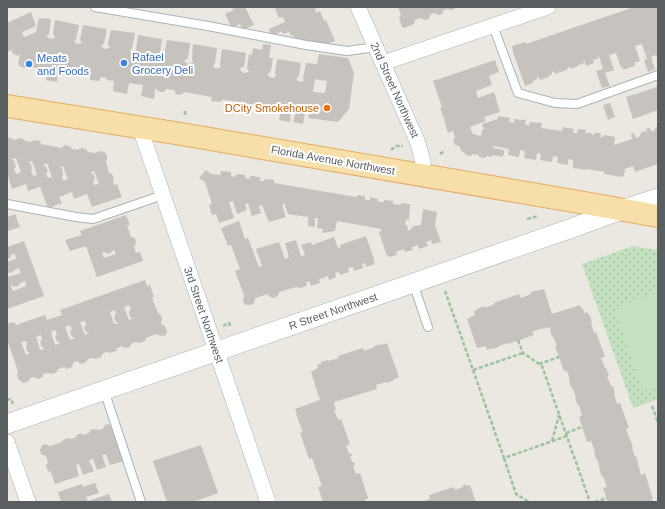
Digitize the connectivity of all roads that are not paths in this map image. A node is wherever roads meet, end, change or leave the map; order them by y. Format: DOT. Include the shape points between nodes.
graph roads {
  1 [pos="95,7"];
  2 [pos="358,7"];
  3 [pos="548,7"];
  4 [pos="493,26"];
  5 [pos="376,47"];
  6 [pos="383,64"];
  7 [pos="658,75"];
  8 [pos="7,106"];
  9 [pos="140,128"];
  10 [pos="422,175"];
  11 [pos="163,195"];
  12 [pos="658,198"];
  13 [pos="7,204"];
  14 [pos="621,210"];
  15 [pos="658,216"];
  16 [pos="413,283"];
  17 [pos="428,327"];
  18 [pos="217,351"];
  19 [pos="104,390"];
  20 [pos="7,424"];
  21 [pos="7,442"];
  22 [pos="28,502"];
  23 [pos="141,502"];
  24 [pos="268,502"];
  1 -- 5 [label="lane" via="347,51"];
  2 -- 5 [label="street, 2nd Street Northwest"];
  3 -- 4 [label="street"];
  4 -- 6 [label="street"];
  4 -- 7 [label="lane" via="518,93 555,103 577,104"];
  5 -- 6 [label="street, 2nd Street Northwest"];
  6 -- 10 [label="street, 2nd Street Northwest" via="418,142 423,162"];
  8 -- 9 [label="main road, Florida Avenue Northwest"];
  9 -- 10 [label="main road, Florida Avenue Northwest"];
  9 -- 11 [label="street, 3rd Street Northwest"];
  10 -- 14 [label="main road, Florida Avenue Northwest"];
  11 -- 13 [label="lane" via="93,219"];
  11 -- 18 [label="street, 3rd Street Northwest"];
  12 -- 14 [label="street, R Street Northwest"];
  14 -- 15 [label="main road, Florida Avenue Northwest"];
  14 -- 16 [label="street, R Street Northwest"];
  16 -- 17 [label="lane"];
  16 -- 18 [label="street, R Street Northwest"];
  18 -- 19 [label="street, R Street Northwest"];
  18 -- 24 [label="street, 3rd Street Northwest"];
  19 -- 20 [label="street, R Street Northwest"];
  19 -- 23 [label="lane"];
  21 -- 22 [label="street"];
}
